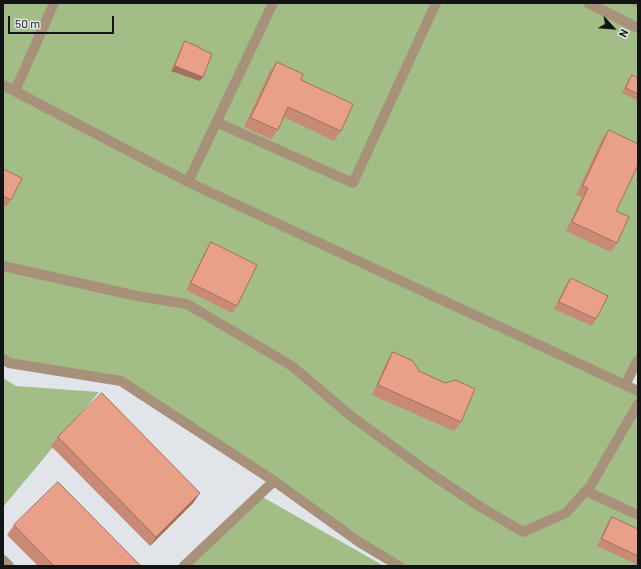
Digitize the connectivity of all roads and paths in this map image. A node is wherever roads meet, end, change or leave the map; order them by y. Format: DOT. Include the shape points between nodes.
graph roads {
  1 [pos="54,3"];
  2 [pos="273,3"];
  3 [pos="436,3"];
  4 [pos="588,3"];
  5 [pos="638,28"];
  6 [pos="3,85"];
  7 [pos="15,91"];
  8 [pos="216,122"];
  9 [pos="188,182"];
  10 [pos="3,266"];
  11 [pos="3,359"];
  12 [pos="638,360"];
  13 [pos="625,385"];
  14 [pos="638,391"];
  15 [pos="638,404"];
  16 [pos="274,481"];
  17 [pos="586,491"];
  18 [pos="638,515"];
  19 [pos="3,560"];
  20 [pos="9,566"];
  21 [pos="184,566"];
  22 [pos="398,566"];
  1 -- 7 [label="lane"];
  2 -- 8 [label="lane"];
  3 -- 8 [label="lane" via="354,183"];
  4 -- 5 [label="lane"];
  6 -- 7 [label="lane"];
  7 -- 9 [label="lane"];
  8 -- 9 [label="lane"];
  9 -- 13 [label="lane"];
  10 -- 17 [label="lane" via="137,296 187,304 292,366 351,416 428,472 522,532 566,514"];
  11 -- 16 [label="lane" via="9,363 121,381"];
  12 -- 13 [label="lane"];
  13 -- 14 [label="lane"];
  15 -- 17 [label="lane"];
  16 -- 21 [label="lane"];
  16 -- 22 [label="lane" via="359,542"];
  17 -- 18 [label="lane"];
  19 -- 20 [label="lane"];
}
